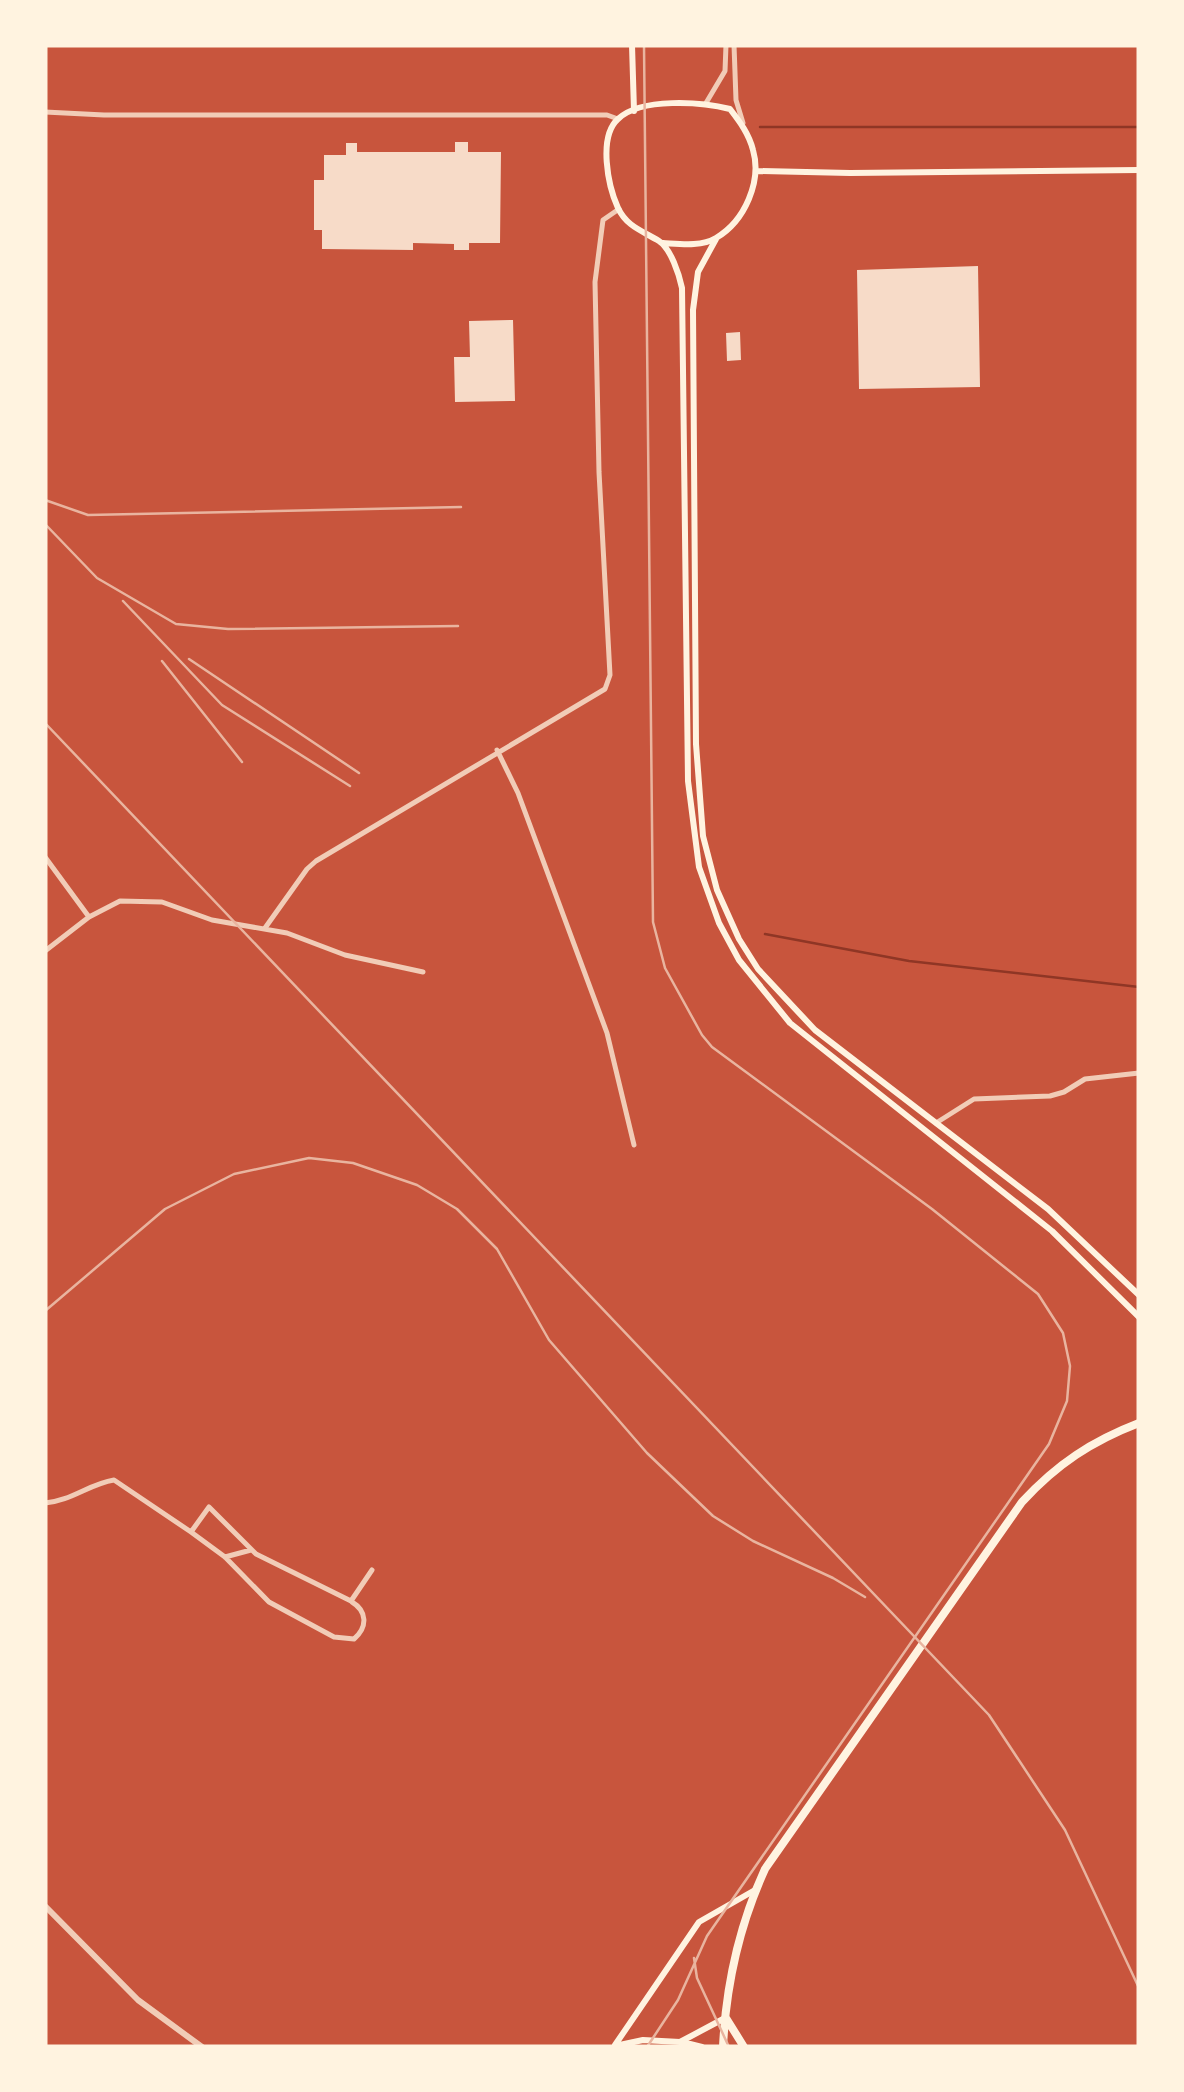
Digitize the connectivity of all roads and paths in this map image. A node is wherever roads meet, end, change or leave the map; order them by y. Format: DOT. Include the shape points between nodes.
graph roads {
  1 [pos="632,45"];
  2 [pos="730,45"];
  3 [pos="706,103"];
  4 [pos="634,111"];
  5 [pos="45,112"];
  6 [pos="618,119"];
  7 [pos="746,130"];
  8 [pos="756,170"];
  9 [pos="1139,170"];
  10 [pos="619,209"];
  11 [pos="716,238"];
  12 [pos="663,243"];
  13 [pos="497,750"];
  14 [pos="45,857"];
  15 [pos="88,917"];
  16 [pos="264,928"];
  17 [pos="45,951"];
  18 [pos="423,972"];
  19 [pos="1139,1073"];
  20 [pos="936,1123"];
  21 [pos="634,1145"];
  22 [pos="1139,1295"];
  23 [pos="1139,1317"];
  24 [pos="1139,1423"];
  25 [pos="45,1503"];
  26 [pos="191,1532"];
  27 [pos="252,1550"];
  28 [pos="225,1557"];
  29 [pos="372,1570"];
  30 [pos="352,1601"];
  31 [pos="756,1889"];
  32 [pos="45,1906"];
  33 [pos="726,2018"];
  34 [pos="680,2042"];
  35 [pos="196,2046"];
  36 [pos="615,2046"];
  37 [pos="702,2047"];
  38 [pos="724,2047"];
  39 [pos="744,2047"];
  1 -- 4 [label="main road"];
  2 -- 3 [label="street"];
  2 -- 7 [label="street"];
  3 -- 4 [label="main road"];
  3 -- 7 [label="main road" via="730,109"];
  4 -- 6 [label="main road"];
  5 -- 6 [label="street"];
  6 -- 10 [label="main road" via="607,154"];
  7 -- 8 [label="main road"];
  8 -- 9 [label="main road"];
  8 -- 11 [label="main road" via="750,198"];
  10 -- 12 [label="main road" via="629,224"];
  10 -- 13 [label="street" via="603,220 595,282 610,676 593,698"];
  11 -- 12 [label="main road"];
  11 -- 20 [label="main road" via="698,272 692,310 696,744 708,862 740,939 784,1000"];
  12 -- 23 [label="main road" via="678,272 684,309 690,810 698,867 719,923 750,976 790,1024 1052,1231"];
  13 -- 16 [label="street" via="316,861"];
  13 -- 21 [label="street" via="607,1033"];
  14 -- 15 [label="street"];
  15 -- 16 [label="street" via="120,901 162,902 212,920"];
  15 -- 17 [label="street"];
  16 -- 18 [label="street" via="345,956"];
  19 -- 20 [label="street" via="1085,1079 1050,1096 974,1099"];
  20 -- 22 [label="main road" via="1048,1209"];
  24 -- 31 [label="main road" via="1065,1460 1022,1502"];
  25 -- 26 [label="street" via="114,1480"];
  26 -- 27 [label="street" via="210,1507"];
  26 -- 28 [label="street"];
  27 -- 28 [label="street"];
  27 -- 30 [label="street"];
  28 -- 30 [label="street" via="268,1602 344,1640 362,1633 362,1608"];
  29 -- 30 [label="street"];
  31 -- 33 [label="main road" via="736,1946"];
  31 -- 36 [label="main road" via="699,1922"];
  32 -- 35 [label="street" via="138,2000"];
  33 -- 34 [label="main road"];
  33 -- 38 [label="main road"];
  33 -- 39 [label="main road"];
  34 -- 36 [label="main road"];
  34 -- 37 [label="main road"];
}
